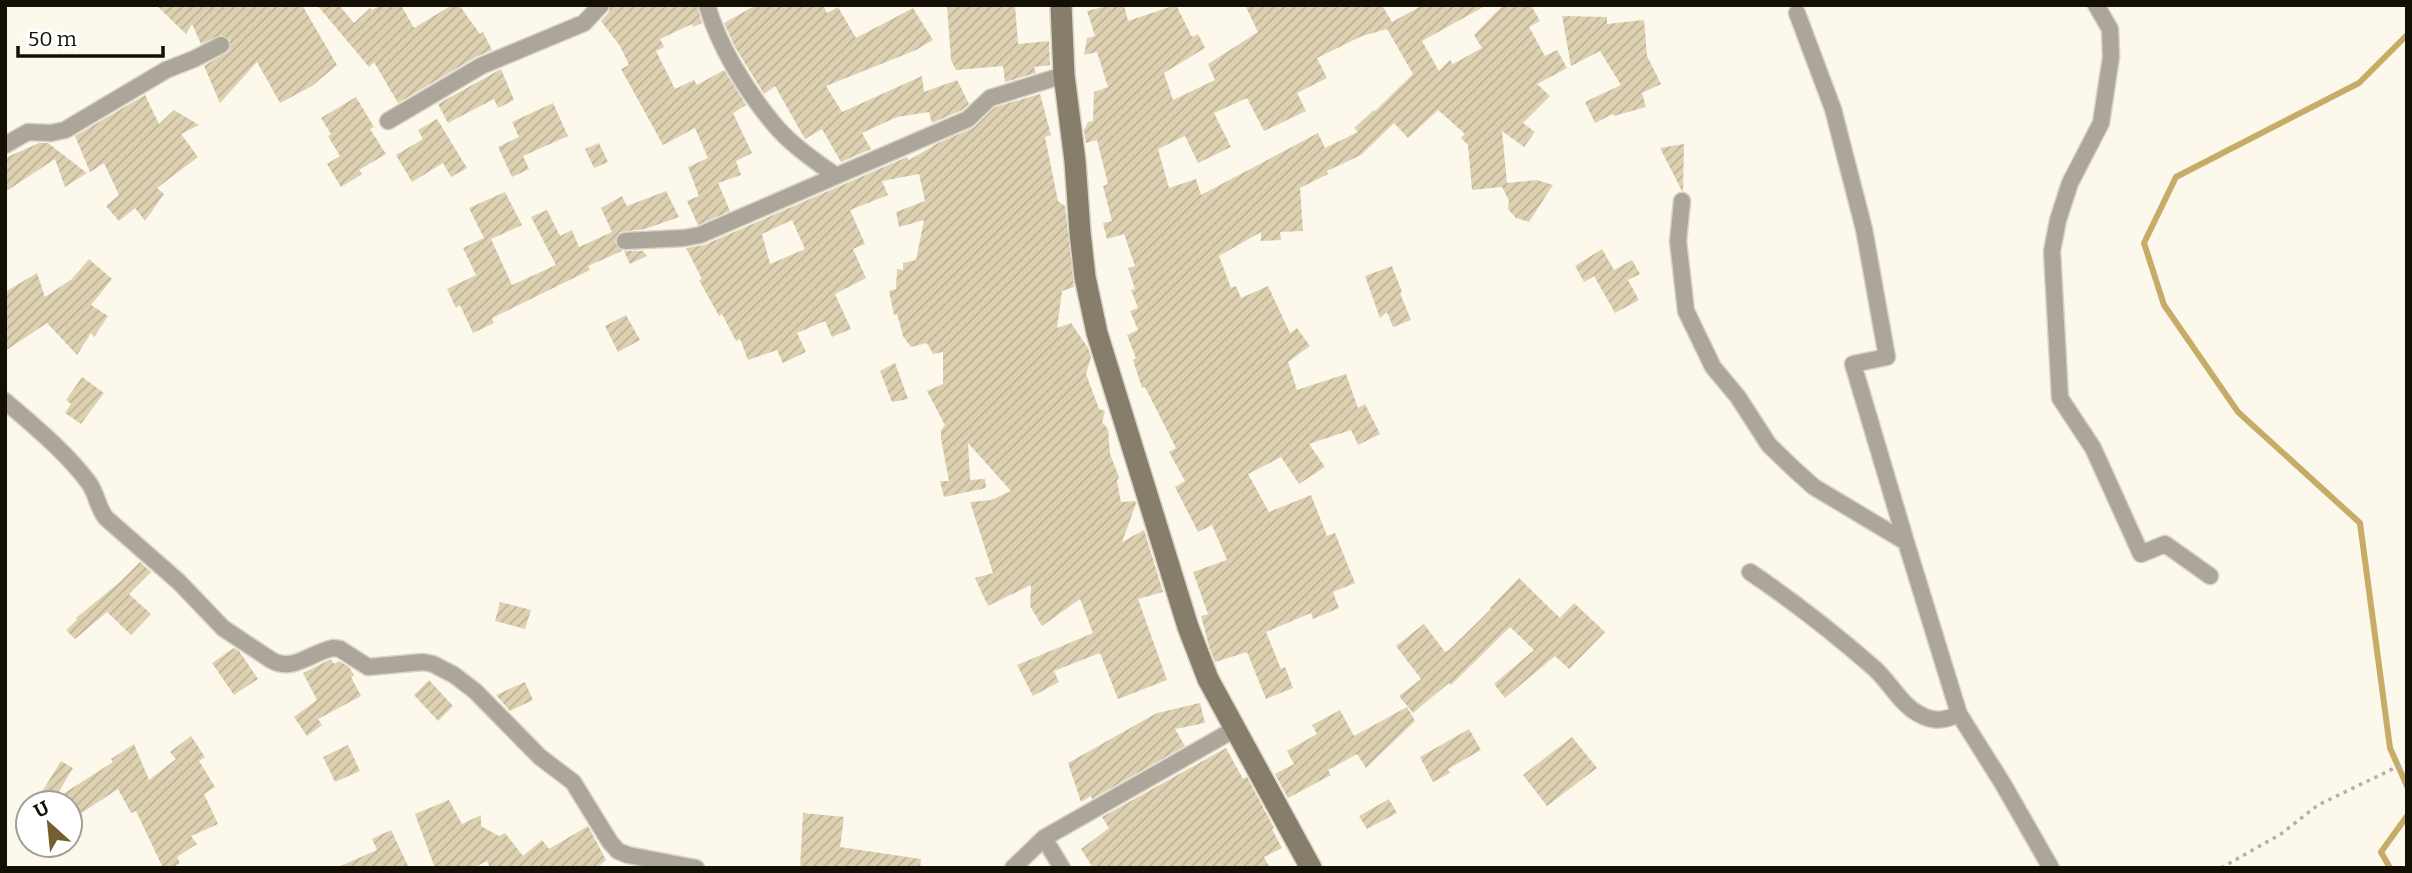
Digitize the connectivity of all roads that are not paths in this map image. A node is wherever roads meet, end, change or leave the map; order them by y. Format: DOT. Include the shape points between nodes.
graph roads {
  1 [pos="601,5"];
  2 [pos="707,5"];
  3 [pos="1061,5"];
  4 [pos="2096,5"];
  5 [pos="1797,13"];
  6 [pos="221,45"];
  7 [pos="1064,75"];
  8 [pos="388,121"];
  9 [pos="5,145"];
  10 [pos="836,176"];
  11 [pos="1682,201"];
  12 [pos="625,241"];
  13 [pos="5,401"];
  14 [pos="1906,542"];
  15 [pos="1750,572"];
  16 [pos="2210,576"];
  17 [pos="1959,714"];
  18 [pos="1235,729"];
  19 [pos="1044,838"];
  20 [pos="695,868"];
  21 [pos="1013,868"];
  22 [pos="1062,868"];
  23 [pos="1311,868"];
  24 [pos="2051,868"];
  1 -- 8 [label="street" via="584,23 481,66"];
  2 -- 10 [label="street" via="725,52 774,125"];
  3 -- 7 [label="main road"];
  4 -- 16 [label="street" via="2110,29 2111,57 2101,124 2070,183 2052,251 2060,398 2093,448 2141,554 2165,544"];
  5 -- 14 [label="street" via="1833,109 1864,229 1887,357 1853,364"];
  6 -- 9 [label="street" via="166,70 65,130 27,132"];
  7 -- 10 [label="street" via="990,98 968,119"];
  7 -- 18 [label="main road" via="1085,277 1097,333 1188,627 1208,679"];
  10 -- 12 [label="street" via="700,235"];
  11 -- 14 [label="street" via="1678,241 1686,311 1713,367 1769,444 1795,470"];
  13 -- 20 [label="street" via="80,472 106,517 223,628 278,664 288,665 333,648 373,668 433,664 475,691 540,757 573,782 618,851"];
  14 -- 17 [label="street"];
  15 -- 17 [label="street" via="1877,670 1915,713 1940,721"];
  17 -- 24 [label="street"];
  18 -- 19 [label="street"];
  18 -- 23 [label="main road"];
  19 -- 21 [label="street"];
  19 -- 22 [label="street"];
}
